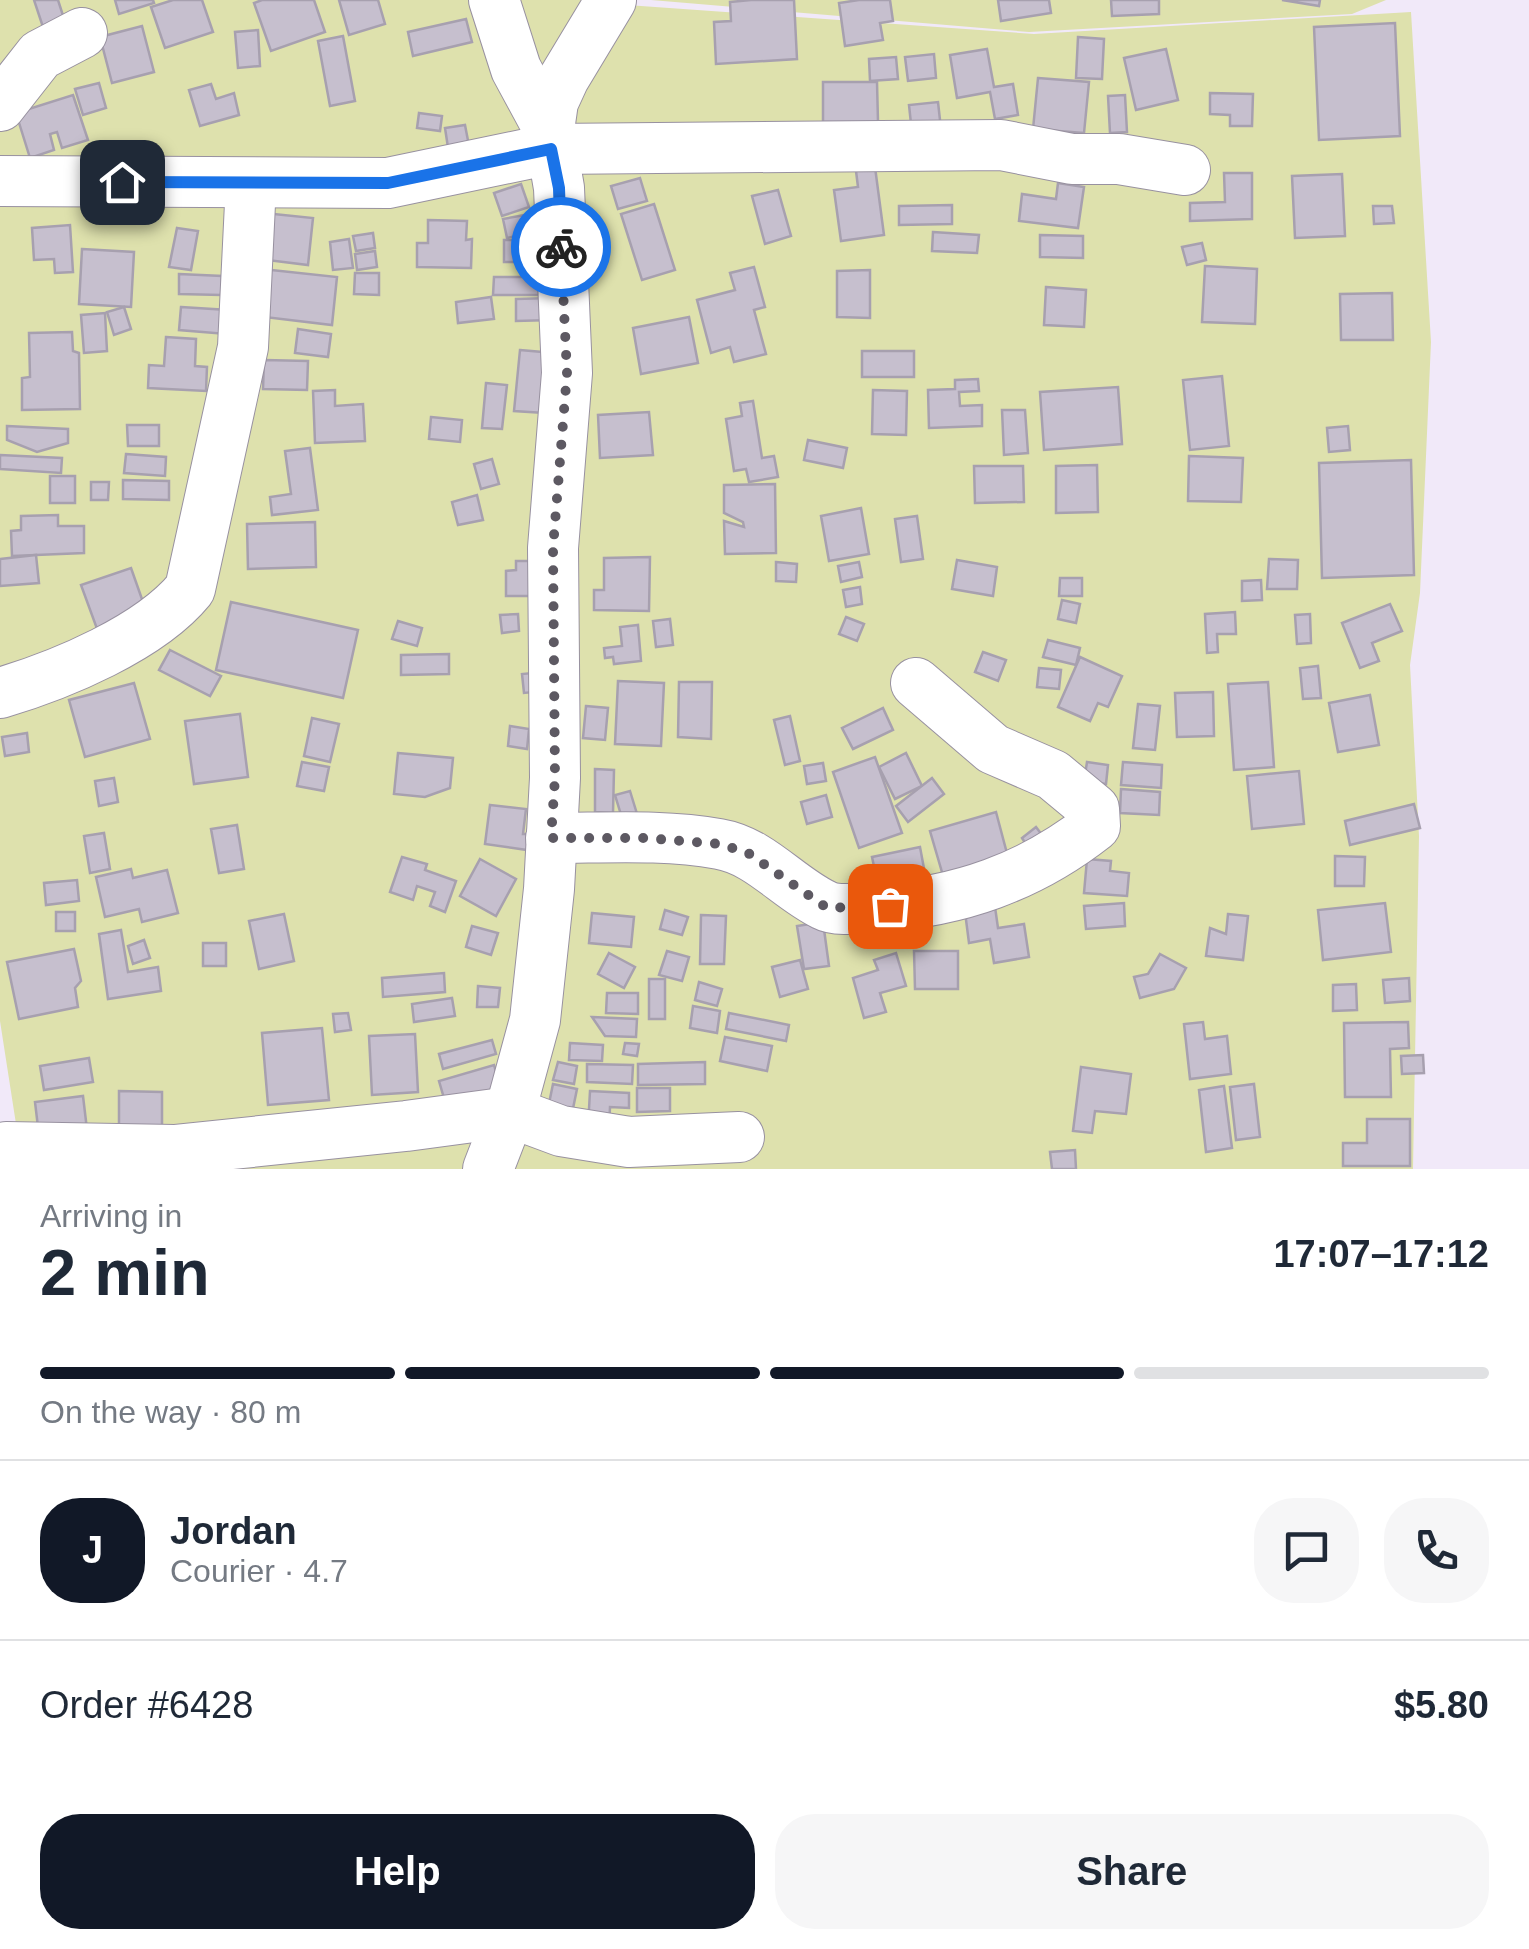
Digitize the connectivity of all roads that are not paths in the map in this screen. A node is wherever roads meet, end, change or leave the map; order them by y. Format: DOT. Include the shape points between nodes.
graph roads {
  1 [pos="494,0"];
  2 [pos="611,0"];
  3 [pos="82,33"];
  4 [pos="0,106"];
  5 [pos="550,140"];
  6 [pos="1185,170"];
  7 [pos="0,181"];
  8 [pos="251,183"];
  9 [pos="916,683"];
  10 [pos="0,693"];
  11 [pos="551,838"];
  12 [pos="510,1112"];
  13 [pos="739,1137"];
  14 [pos="5,1143"];
  15 [pos="488,1169"];
  1 -- 5 [label="street" via="516,69"];
  2 -- 5 [label="street" via="552,102"];
  3 -- 4 [label="street" via="40,55"];
  5 -- 6 [label="street" via="1001,145"];
  5 -- 8 [label="street" via="388,183"];
  5 -- 11 [label="street" via="559,188 567,373 553,548"];
  7 -- 8 [label="street"];
  8 -- 10 [label="street" via="243,348 190,589 149,626"];
  9 -- 11 [label="street" via="993,749 1078,793 1094,809 1095,826 998,884 916,905 864,908 827,908 748,853 720,844"];
  11 -- 12 [label="street" via="535,1020"];
  12 -- 13 [label="street" via="561,1131 629,1142"];
  12 -- 14 [label="street" via="174,1150"];
  12 -- 15 [label="street"];
}
